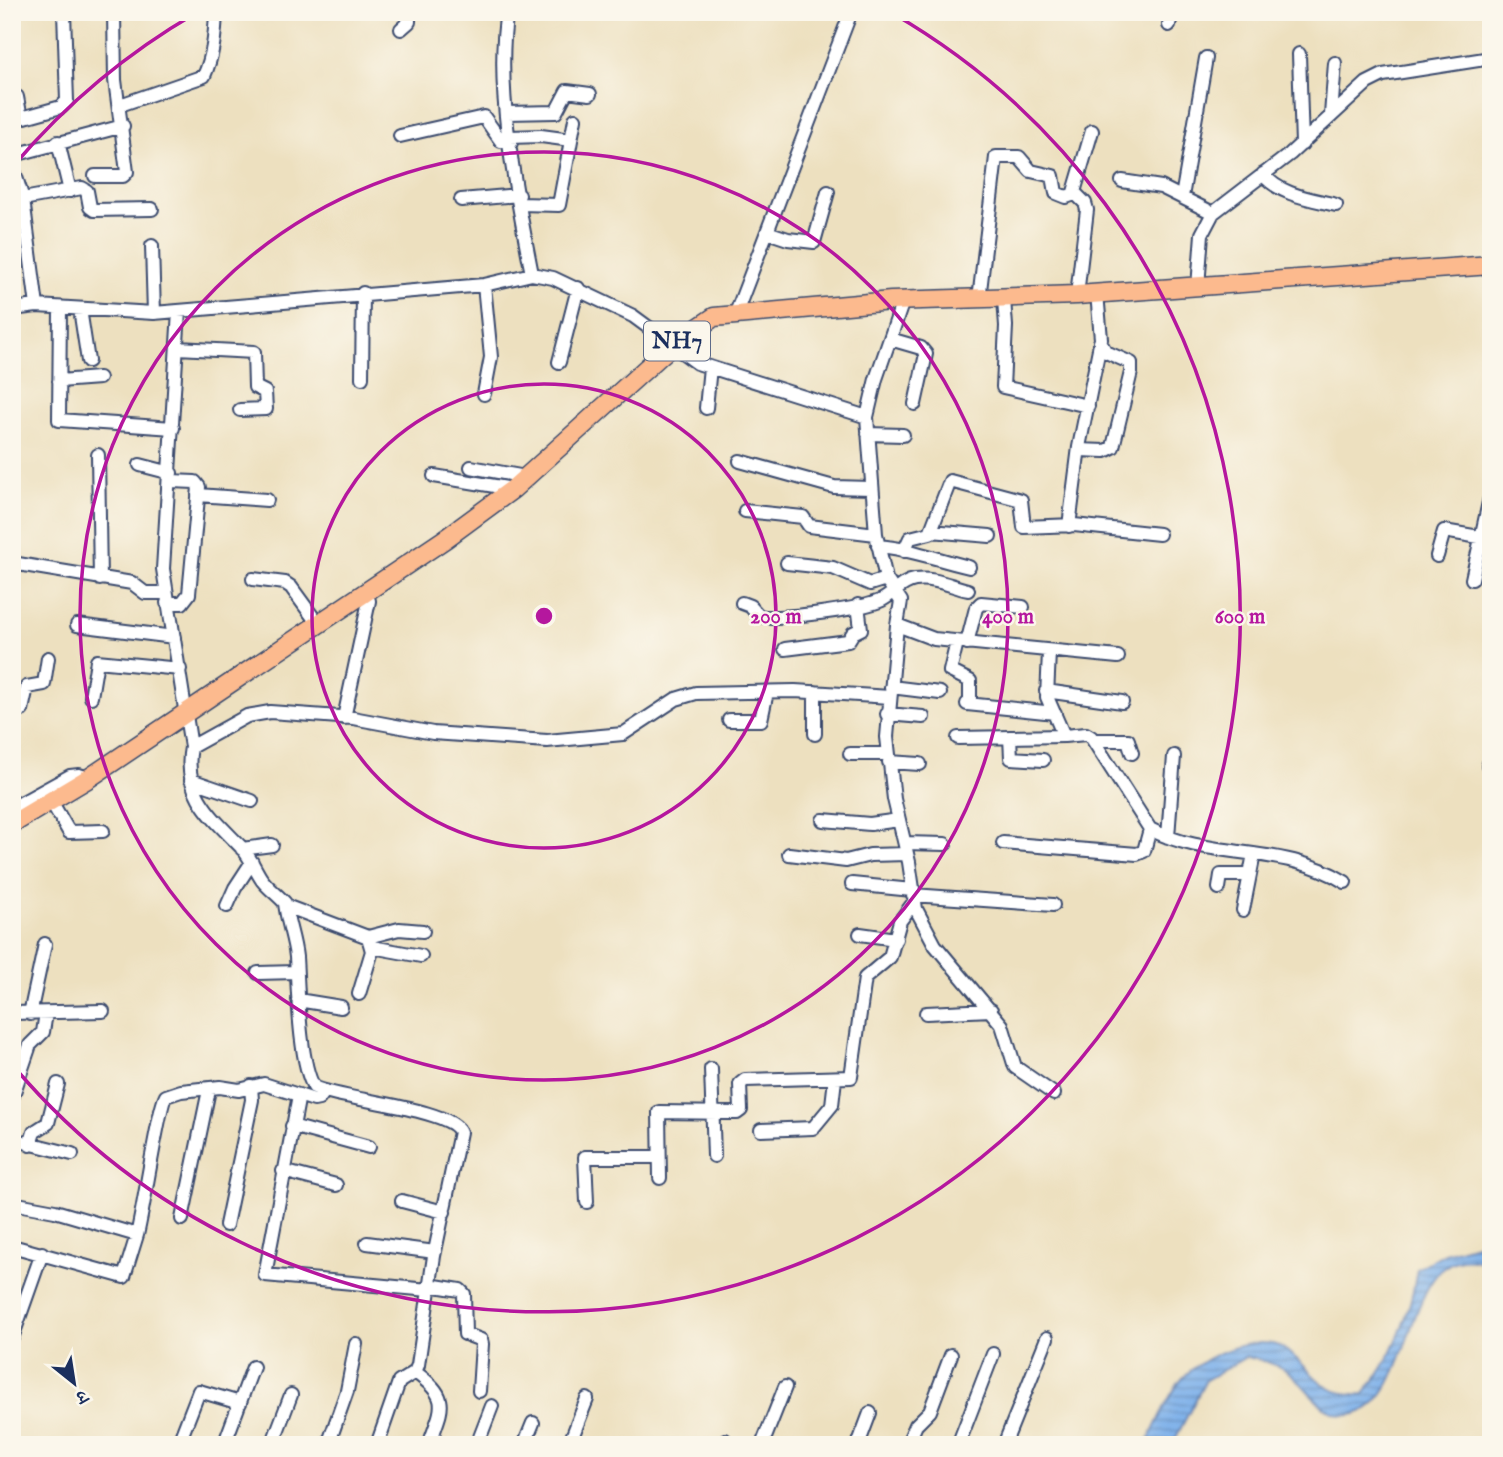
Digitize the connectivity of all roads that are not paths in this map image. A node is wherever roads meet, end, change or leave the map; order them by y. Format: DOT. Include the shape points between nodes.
graph roads {
  1 [pos="64,12"];
  2 [pos="114,12"];
  3 [pos="216,12"];
  4 [pos="409,12"];
  5 [pos="507,12"];
  6 [pos="851,12"];
  7 [pos="401,29"];
  8 [pos="1299,54"];
  9 [pos="1206,58"];
  10 [pos="1491,58"];
  11 [pos="1335,62"];
  12 [pos="590,94"];
  13 [pos="12,96"];
  14 [pos="120,105"];
  15 [pos="507,113"];
  16 [pos="1331,115"];
  17 [pos="575,119"];
  18 [pos="123,126"];
  19 [pos="1092,131"];
  20 [pos="400,136"];
  21 [pos="511,140"];
  22 [pos="571,140"];
  23 [pos="58,142"];
  24 [pos="1302,144"];
  25 [pos="1263,174"];
  26 [pos="95,176"];
  27 [pos="1122,181"];
  28 [pos="70,191"];
  29 [pos="828,192"];
  30 [pos="1075,194"];
  31 [pos="1182,197"];
  32 [pos="23,199"];
  33 [pos="519,199"];
  34 [pos="461,200"];
  35 [pos="1336,205"];
  36 [pos="152,209"];
  37 [pos="1213,213"];
  38 [pos="766,232"];
  39 [pos="152,246"];
  40 [pos="1491,265"];
  41 [pos="532,274"];
  42 [pos="484,285"];
  43 [pos="1198,287"];
  44 [pos="578,288"];
  45 [pos="363,293"];
  46 [pos="1097,293"];
  47 [pos="1076,295"];
  48 [pos="979,299"];
  49 [pos="1004,299"];
  50 [pos="903,301"];
  51 [pos="37,306"];
  52 [pos="60,308"];
  53 [pos="12,309"];
  54 [pos="80,309"];
  55 [pos="179,312"];
  56 [pos="154,313"];
  57 [pos="736,313"];
  58 [pos="890,340"];
  59 [pos="1100,342"];
  60 [pos="671,345"];
  61 [pos="178,348"];
  62 [pos="88,361"];
  63 [pos="559,362"];
  64 [pos="710,368"];
  65 [pos="99,378"];
  66 [pos="362,378"];
  67 [pos="59,381"];
  68 [pos="484,394"];
  69 [pos="915,404"];
  70 [pos="1088,406"];
  71 [pos="706,408"];
  72 [pos="240,410"];
  73 [pos="867,417"];
  74 [pos="173,428"];
  75 [pos="867,434"];
  76 [pos="903,435"];
  77 [pos="1079,450"];
  78 [pos="98,455"];
  79 [pos="740,461"];
  80 [pos="140,465"];
  81 [pos="471,467"];
  82 [pos="434,476"];
  83 [pos="171,477"];
  84 [pos="519,483"];
  85 [pos="871,488"];
  86 [pos="1491,494"];
  87 [pos="198,495"];
  88 [pos="267,499"];
  89 [pos="746,510"];
  90 [pos="1069,526"];
  91 [pos="931,531"];
  92 [pos="1158,534"];
  93 [pos="990,536"];
  94 [pos="1486,538"];
  95 [pos="877,540"];
  96 [pos="904,551"];
  97 [pos="1437,556"];
  98 [pos="12,563"];
  99 [pos="787,563"];
  100 [pos="969,567"];
  101 [pos="100,579"];
  102 [pos="253,579"];
  103 [pos="886,579"];
  104 [pos="1472,579"];
  105 [pos="968,590"];
  106 [pos="895,591"];
  107 [pos="368,595"];
  108 [pos="166,598"];
  109 [pos="742,603"];
  110 [pos="858,605"];
  111 [pos="1023,607"];
  112 [pos="318,624"];
  113 [pos="77,625"];
  114 [pos="897,625"];
  115 [pos="174,637"];
  116 [pos="962,642"];
  117 [pos="785,649"];
  118 [pos="1049,652"];
  119 [pos="1118,657"];
  120 [pos="48,658"];
  121 [pos="180,669"];
  122 [pos="1046,691"];
  123 [pos="766,692"];
  124 [pos="815,692"];
  125 [pos="890,692"];
  126 [pos="940,692"];
  127 [pos="91,697"];
  128 [pos="1122,702"];
  129 [pos="12,710"];
  130 [pos="1055,713"];
  131 [pos="185,715"];
  132 [pos="887,715"];
  133 [pos="923,717"];
  134 [pos="344,718"];
  135 [pos="729,720"];
  136 [pos="815,734"];
  137 [pos="1064,736"];
  138 [pos="1010,737"];
  139 [pos="958,738"];
  140 [pos="1094,740"];
  141 [pos="191,747"];
  142 [pos="1132,753"];
  143 [pos="850,754"];
  144 [pos="1174,756"];
  145 [pos="889,758"];
  146 [pos="1491,759"];
  147 [pos="1043,760"];
  148 [pos="920,764"];
  149 [pos="1491,770"];
  150 [pos="89,778"];
  151 [pos="191,780"];
  152 [pos="51,801"];
  153 [pos="252,801"];
  154 [pos="12,808"];
  155 [pos="823,820"];
  156 [pos="899,820"];
  157 [pos="12,824"];
  158 [pos="1150,830"];
  159 [pos="103,831"];
  160 [pos="1168,836"];
  161 [pos="1003,843"];
  162 [pos="945,844"];
  163 [pos="272,845"];
  164 [pos="906,848"];
  165 [pos="243,849"];
  166 [pos="789,854"];
  167 [pos="1254,854"];
  168 [pos="252,862"];
  169 [pos="1250,875"];
  170 [pos="1345,882"];
  171 [pos="852,884"];
  172 [pos="1219,888"];
  173 [pos="913,895"];
  174 [pos="1053,905"];
  175 [pos="227,906"];
  176 [pos="286,906"];
  177 [pos="1243,910"];
  178 [pos="423,931"];
  179 [pos="860,934"];
  180 [pos="896,939"];
  181 [pos="370,942"];
  182 [pos="45,944"];
  183 [pos="421,956"];
  184 [pos="296,972"];
  185 [pos="258,973"];
  186 [pos="359,995"];
  187 [pos="298,1000"];
  188 [pos="341,1007"];
  189 [pos="991,1010"];
  190 [pos="103,1011"];
  191 [pos="12,1013"];
  192 [pos="46,1013"];
  193 [pos="926,1013"];
  194 [pos="30,1014"];
  195 [pos="711,1069"];
  196 [pos="835,1079"];
  197 [pos="58,1084"];
  198 [pos="251,1086"];
  199 [pos="209,1090"];
  200 [pos="325,1091"];
  201 [pos="1054,1094"];
  202 [pos="299,1095"];
  203 [pos="12,1098"];
  204 [pos="712,1114"];
  205 [pos="292,1126"];
  206 [pos="761,1130"];
  207 [pos="12,1139"];
  208 [pos="30,1145"];
  209 [pos="369,1147"];
  210 [pos="72,1154"];
  211 [pos="714,1156"];
  212 [pos="659,1157"];
  213 [pos="283,1171"];
  214 [pos="660,1178"];
  215 [pos="336,1185"];
  216 [pos="402,1201"];
  217 [pos="587,1202"];
  218 [pos="12,1203"];
  219 [pos="444,1212"];
  220 [pos="182,1219"];
  221 [pos="226,1224"];
  222 [pos="137,1235"];
  223 [pos="367,1243"];
  224 [pos="12,1246"];
  225 [pos="435,1252"];
  226 [pos="42,1253"];
  227 [pos="429,1288"];
  228 [pos="12,1338"];
  229 [pos="1047,1338"];
  230 [pos="356,1344"];
  231 [pos="993,1354"];
  232 [pos="951,1355"];
  233 [pos="253,1367"];
  234 [pos="415,1372"];
  235 [pos="785,1387"];
  236 [pos="479,1391"];
  237 [pos="291,1395"];
  238 [pos="587,1399"];
  239 [pos="240,1404"];
  240 [pos="492,1406"];
  241 [pos="870,1413"];
  242 [pos="533,1423"];
  243 [pos="178,1445"];
  244 [pos="224,1445"];
  245 [pos="272,1445"];
  246 [pos="328,1445"];
  247 [pos="377,1445"];
  248 [pos="429,1445"];
  249 [pos="477,1445"];
  250 [pos="524,1445"];
  251 [pos="569,1445"];
  252 [pos="762,1445"];
  253 [pos="858,1445"];
  254 [pos="906,1445"];
  255 [pos="958,1445"];
  256 [pos="1004,1445"];
  1 -- 13 [label="street" via="66,101 61,107 25,117 17,97"];
  2 -- 14 [label="street"];
  3 -- 14 [label="street" via="214,49 204,76"];
  4 -- 7 [label="street" via="409,22"];
  5 -- 15 [label="street" via="501,58"];
  6 -- 38 [label="street"];
  8 -- 24 [label="street"];
  9 -- 31 [label="street"];
  10 -- 16 [label="street" via="1383,75"];
  11 -- 16 [label="street"];
  12 -- 15 [label="street" via="568,91 556,112"];
  14 -- 18 [label="street"];
  15 -- 21 [label="street"];
  16 -- 24 [label="street"];
  17 -- 22 [label="street"];
  18 -- 23 [label="street"];
  18 -- 26 [label="street" via="127,172"];
  19 -- 30 [label="street"];
  20 -- 21 [label="street" via="484,117 502,141"];
  21 -- 22 [label="street"];
  21 -- 33 [label="street"];
  22 -- 33 [label="street" via="559,205"];
  23 -- 28 [label="street"];
  23 -- 32 [label="street" via="14,155"];
  24 -- 25 [label="street"];
  25 -- 35 [label="street" via="1288,192"];
  25 -- 37 [label="street"];
  27 -- 31 [label="street" via="1158,186"];
  28 -- 32 [label="street"];
  28 -- 36 [label="street" via="85,189 94,210"];
  29 -- 38 [label="street" via="814,242"];
  30 -- 47 [label="street" via="1087,210"];
  30 -- 48 [label="street" via="1063,197 1055,193 1053,176 1031,171 1018,157 996,157"];
  31 -- 37 [label="street"];
  32 -- 51 [label="street"];
  33 -- 34 [label="street"];
  33 -- 41 [label="street"];
  37 -- 43 [label="street" via="1202,234"];
  38 -- 57 [label="street"];
  39 -- 56 [label="street"];
  40 -- 43 [label="highway, NH7"];
  41 -- 42 [label="street"];
  41 -- 44 [label="street"];
  42 -- 45 [label="street"];
  42 -- 68 [label="street" via="491,357"];
  43 -- 46 [label="highway, NH7"];
  44 -- 60 [label="street" via="633,316"];
  44 -- 63 [label="street"];
  45 -- 55 [label="street"];
  45 -- 66 [label="street"];
  46 -- 47 [label="highway, NH7"];
  46 -- 59 [label="street"];
  47 -- 49 [label="highway, NH7"];
  48 -- 49 [label="highway, NH7"];
  48 -- 50 [label="highway, NH7"];
  49 -- 70 [label="street" via="1003,387"];
  50 -- 57 [label="highway, NH7"];
  50 -- 58 [label="street"];
  51 -- 52 [label="street"];
  51 -- 53 [label="street"];
  52 -- 54 [label="street"];
  52 -- 67 [label="street"];
  54 -- 56 [label="street"];
  54 -- 62 [label="street"];
  55 -- 56 [label="street"];
  55 -- 61 [label="street"];
  57 -- 60 [label="highway, NH7" via="714,317"];
  58 -- 69 [label="street" via="921,348 926,354"];
  58 -- 73 [label="street"];
  59 -- 70 [label="street"];
  59 -- 77 [label="street" via="1106,352 1131,363 1131,372 1113,447"];
  60 -- 64 [label="street"];
  60 -- 84 [label="highway, NH7"];
  61 -- 72 [label="street" via="254,352 255,387 265,392 266,409"];
  61 -- 74 [label="street"];
  64 -- 71 [label="street"];
  64 -- 73 [label="street"];
  65 -- 67 [label="street"];
  67 -- 74 [label="street" via="61,422"];
  70 -- 77 [label="street"];
  73 -- 75 [label="street"];
  74 -- 83 [label="street"];
  75 -- 76 [label="street"];
  75 -- 85 [label="street"];
  77 -- 90 [label="street"];
  78 -- 101 [label="street"];
  79 -- 85 [label="street" via="834,487"];
  80 -- 83 [label="street"];
  81 -- 84 [label="street"];
  82 -- 84 [label="street"];
  83 -- 87 [label="street" via="195,482"];
  83 -- 108 [label="street" via="164,537"];
  84 -- 107 [label="highway, NH7"];
  85 -- 95 [label="street"];
  86 -- 94 [label="street"];
  87 -- 88 [label="street"];
  87 -- 108 [label="street" via="188,598 182,603"];
  89 -- 95 [label="street" via="803,517 808,526"];
  90 -- 91 [label="street" via="1024,527 1021,500 950,481"];
  90 -- 92 [label="street"];
  91 -- 93 [label="street"];
  91 -- 96 [label="street" via="928,536 910,538"];
  94 -- 97 [label="street" via="1444,531"];
  94 -- 104 [label="street"];
  95 -- 96 [label="street"];
  95 -- 103 [label="street"];
  96 -- 100 [label="street"];
  98 -- 101 [label="street"];
  99 -- 103 [label="street" via="833,568 870,584"];
  101 -- 108 [label="street" via="132,583 145,593"];
  102 -- 112 [label="street" via="291,587"];
  103 -- 106 [label="street"];
  105 -- 106 [label="street" via="924,579 909,581"];
  106 -- 110 [label="street" via="882,600"];
  106 -- 114 [label="street" via="901,601"];
  107 -- 112 [label="highway, NH7"];
  107 -- 134 [label="street"];
  108 -- 115 [label="street"];
  109 -- 110 [label="street" via="759,616 786,618"];
  110 -- 117 [label="street" via="861,629 848,641"];
  111 -- 116 [label="street" via="981,603"];
  112 -- 131 [label="highway, NH7"];
  113 -- 115 [label="street"];
  114 -- 116 [label="street" via="933,639"];
  114 -- 125 [label="street"];
  115 -- 121 [label="street"];
  116 -- 118 [label="street"];
  116 -- 130 [label="street" via="950,671 970,681 969,701"];
  118 -- 119 [label="street"];
  118 -- 122 [label="street"];
  120 -- 129 [label="street" via="44,684 27,687 22,710"];
  121 -- 127 [label="street" via="97,661"];
  121 -- 131 [label="street"];
  122 -- 128 [label="street"];
  122 -- 130 [label="street"];
  123 -- 124 [label="street"];
  123 -- 134 [label="street" via="685,695 623,734 598,738 492,738"];
  123 -- 135 [label="street" via="761,720"];
  124 -- 125 [label="street"];
  124 -- 136 [label="street"];
  125 -- 126 [label="street"];
  125 -- 132 [label="street"];
  130 -- 137 [label="street"];
  131 -- 141 [label="street"];
  131 -- 150 [label="highway, NH7"];
  132 -- 133 [label="street"];
  132 -- 145 [label="street"];
  134 -- 141 [label="street" via="258,713"];
  137 -- 138 [label="street"];
  137 -- 140 [label="street" via="1086,734"];
  138 -- 139 [label="street"];
  138 -- 147 [label="street" via="1011,758"];
  140 -- 142 [label="street" via="1128,740"];
  140 -- 158 [label="street"];
  141 -- 151 [label="street"];
  143 -- 145 [label="street"];
  144 -- 160 [label="street"];
  145 -- 148 [label="street"];
  145 -- 156 [label="street"];
  146 -- 149 [label="street"];
  150 -- 152 [label="highway, NH7"];
  150 -- 154 [label="street" via="70,776"];
  151 -- 153 [label="street"];
  151 -- 165 [label="street" via="204,810"];
  152 -- 157 [label="highway, NH7"];
  152 -- 159 [label="street" via="69,832"];
  155 -- 156 [label="street" via="870,824"];
  156 -- 164 [label="street"];
  158 -- 160 [label="street"];
  158 -- 161 [label="street" via="1144,851 1137,854"];
  160 -- 167 [label="street"];
  162 -- 164 [label="street"];
  163 -- 165 [label="street"];
  164 -- 166 [label="street" via="846,860"];
  164 -- 173 [label="street"];
  165 -- 168 [label="street"];
  167 -- 169 [label="street"];
  167 -- 170 [label="street" via="1310,863"];
  168 -- 175 [label="street"];
  168 -- 176 [label="street"];
  169 -- 172 [label="street" via="1221,874"];
  169 -- 177 [label="street"];
  171 -- 173 [label="street"];
  173 -- 174 [label="street"];
  173 -- 180 [label="street"];
  173 -- 189 [label="street" via="936,945"];
  176 -- 181 [label="street"];
  176 -- 184 [label="street"];
  178 -- 181 [label="street" via="390,930"];
  179 -- 180 [label="street"];
  180 -- 196 [label="street" via="890,957 865,978 854,1074"];
  181 -- 183 [label="street"];
  181 -- 186 [label="street"];
  182 -- 194 [label="street"];
  184 -- 185 [label="street"];
  184 -- 187 [label="street"];
  187 -- 188 [label="street"];
  187 -- 200 [label="street" via="311,1083"];
  189 -- 193 [label="street"];
  189 -- 201 [label="street" via="1006,1033 1015,1067"];
  190 -- 192 [label="street"];
  191 -- 194 [label="street"];
  192 -- 194 [label="street"];
  192 -- 203 [label="street" via="43,1032 30,1045"];
  195 -- 204 [label="street"];
  196 -- 204 [label="street" via="745,1080 740,1084 740,1112"];
  196 -- 206 [label="street" via="832,1105 813,1128"];
  197 -- 208 [label="street" via="48,1123 34,1132"];
  198 -- 199 [label="street"];
  198 -- 202 [label="street" via="264,1084"];
  198 -- 221 [label="street"];
  199 -- 220 [label="street"];
  199 -- 222 [label="street" via="181,1091 162,1101"];
  200 -- 202 [label="street" via="317,1100"];
  200 -- 219 [label="street" via="456,1125 459,1138"];
  202 -- 205 [label="street"];
  204 -- 211 [label="street"];
  204 -- 212 [label="street" via="659,1112"];
  205 -- 209 [label="street"];
  205 -- 213 [label="street"];
  207 -- 208 [label="street"];
  208 -- 210 [label="street"];
  212 -- 214 [label="street"];
  212 -- 217 [label="street" via="585,1157"];
  213 -- 215 [label="street"];
  213 -- 227 [label="street" via="264,1272 267,1277"];
  216 -- 219 [label="street"];
  218 -- 222 [label="street"];
  219 -- 225 [label="street"];
  222 -- 226 [label="street" via="124,1277"];
  223 -- 225 [label="street"];
  224 -- 226 [label="street"];
  225 -- 227 [label="street"];
  226 -- 228 [label="street"];
  227 -- 234 [label="street"];
  227 -- 236 [label="street" via="464,1294 465,1334 482,1344"];
  229 -- 256 [label="street"];
  230 -- 246 [label="street" via="347,1391"];
  231 -- 255 [label="street"];
  232 -- 254 [label="street" via="930,1411"];
  233 -- 239 [label="street"];
  234 -- 247 [label="street" via="399,1382"];
  234 -- 248 [label="street" via="439,1391 441,1400"];
  235 -- 252 [label="street"];
  237 -- 245 [label="street"];
  238 -- 251 [label="street"];
  239 -- 243 [label="street" via="199,1391"];
  239 -- 244 [label="street"];
  240 -- 249 [label="street"];
  241 -- 253 [label="street"];
  242 -- 250 [label="street"];
}
